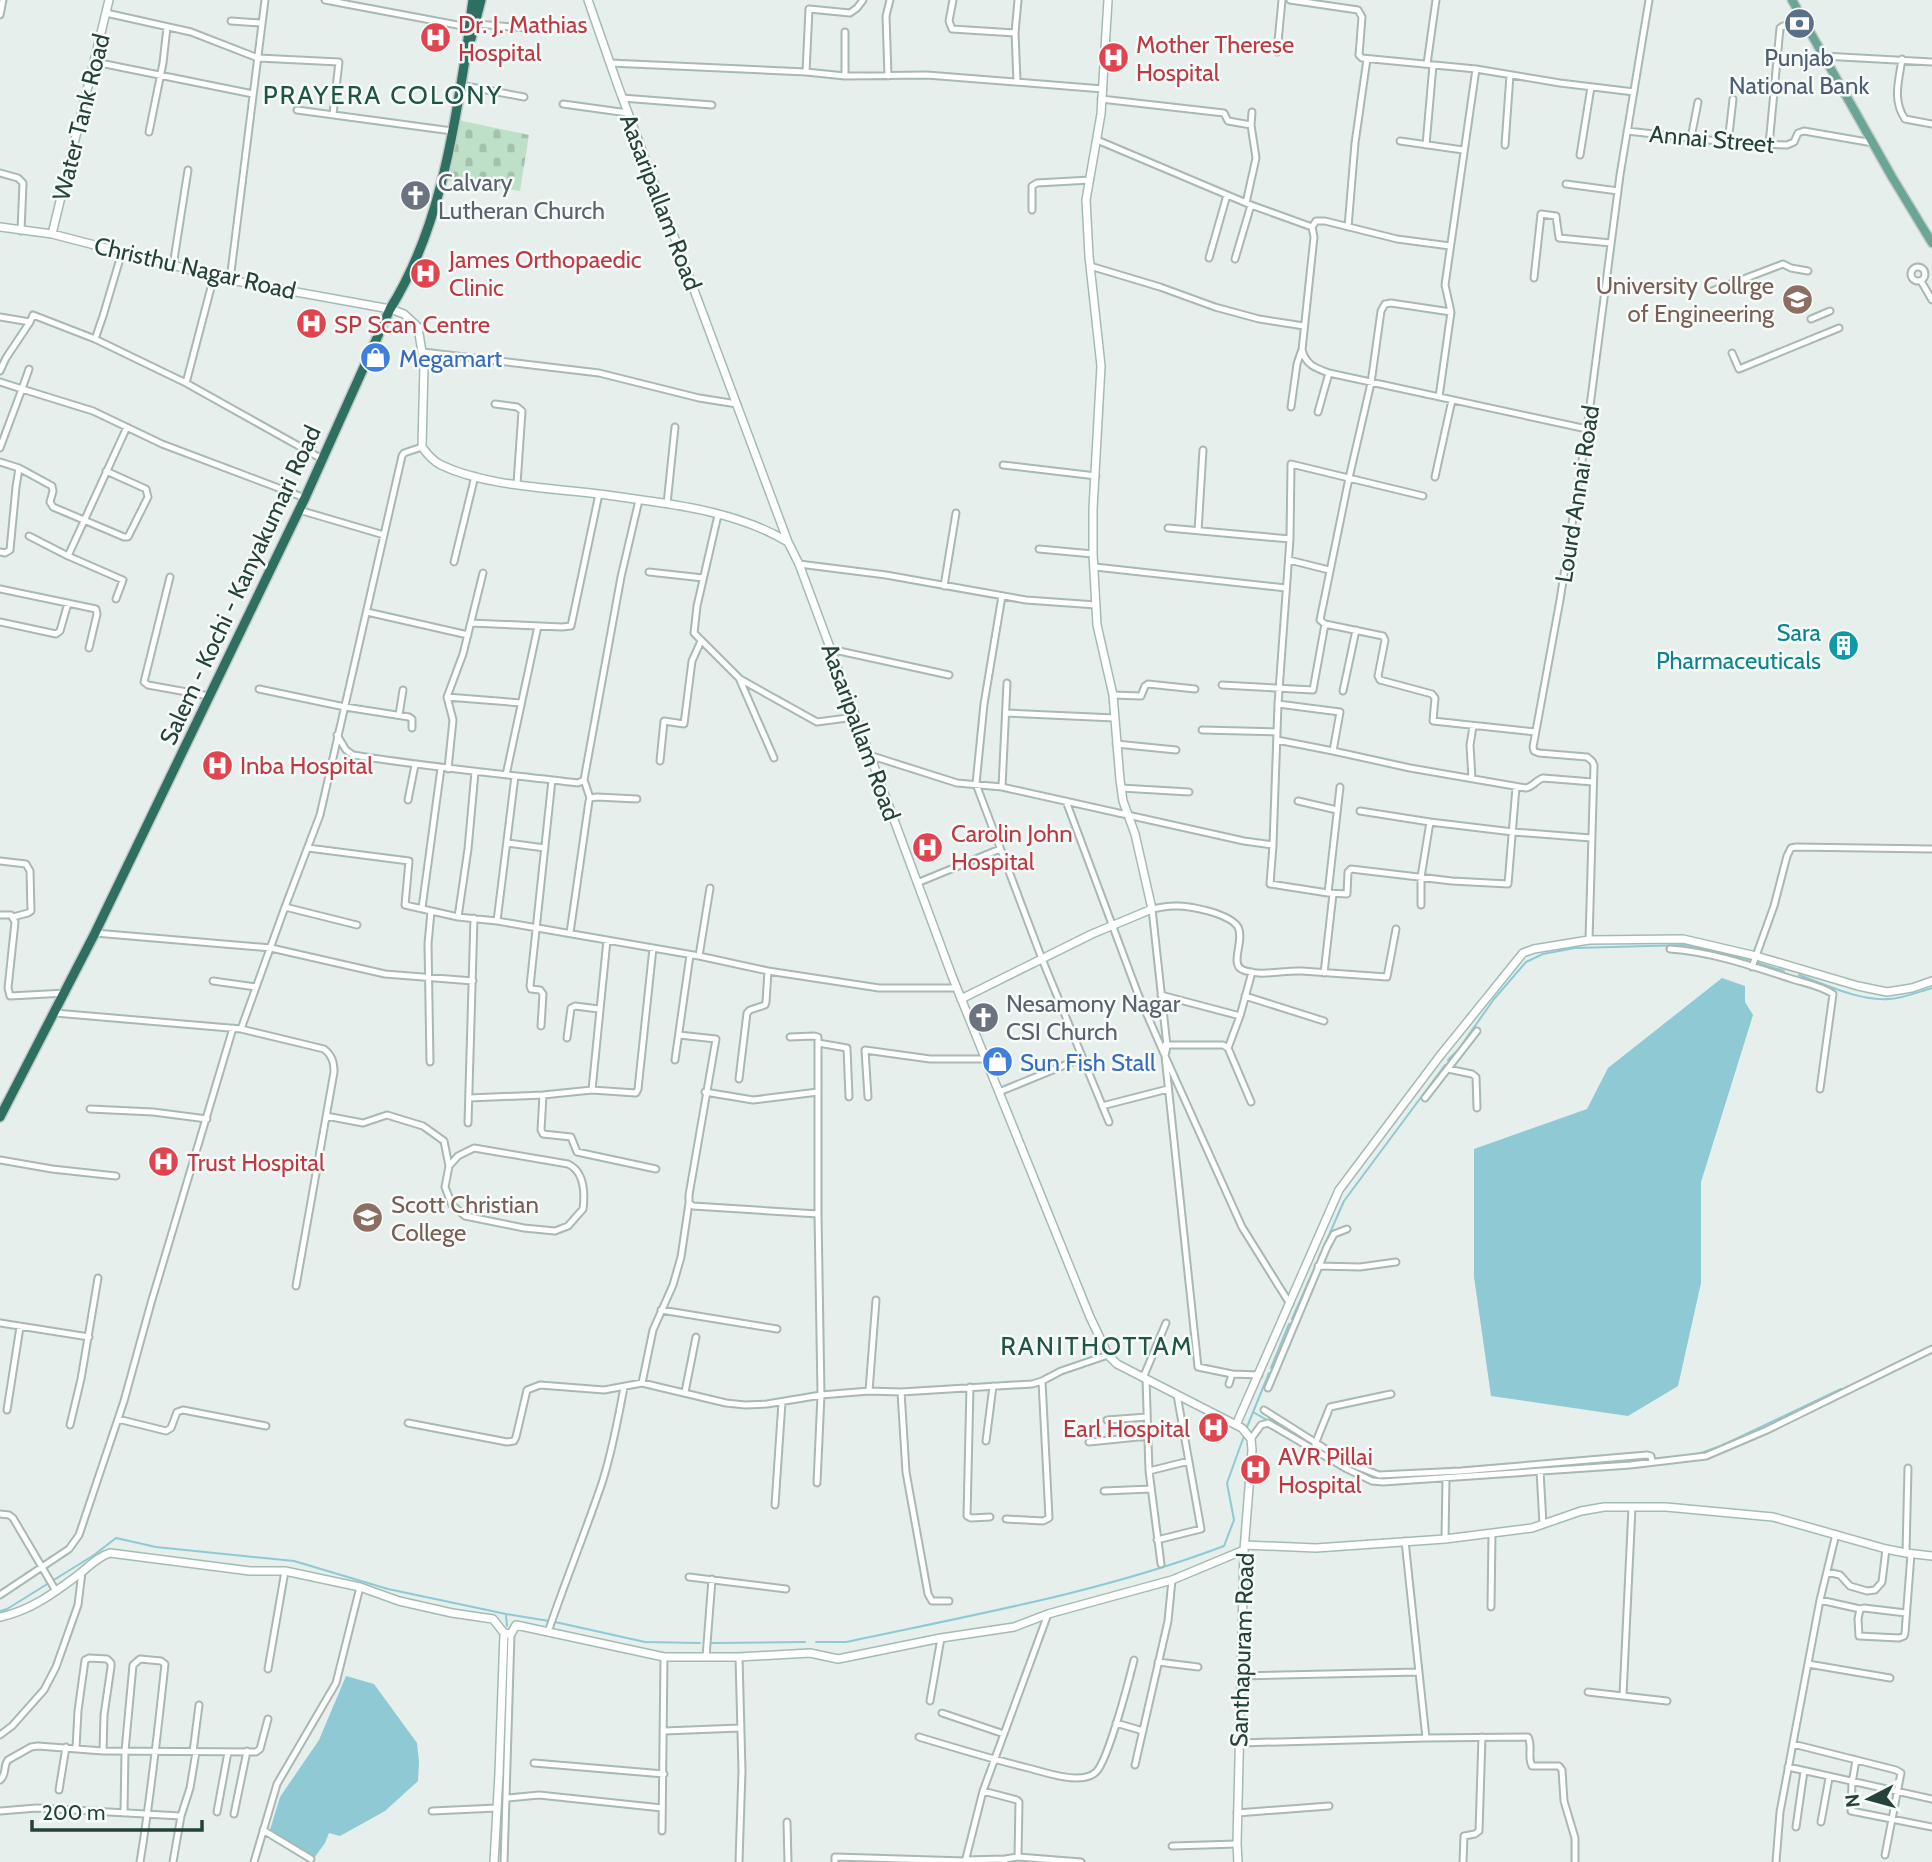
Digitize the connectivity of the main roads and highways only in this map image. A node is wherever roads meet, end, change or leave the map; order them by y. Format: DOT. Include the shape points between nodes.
graph roads {
  1 [pos="473,0"];
  2 [pos="481,0"];
  3 [pos="1792,0"];
  4 [pos="472,26"];
  5 [pos="1932,243"];
  6 [pos="1,1113"];
  1 -- 4 [label="highway, Salem - Kochi - Kanyakumari Road"];
  2 -- 4 [label="highway, Salem - Kochi - Kanyakumari Road"];
  3 -- 5 [label="main road"];
  4 -- 6 [label="highway, Salem - Kochi - Kanyakumari Road" via="424,241 66,993"];
}
